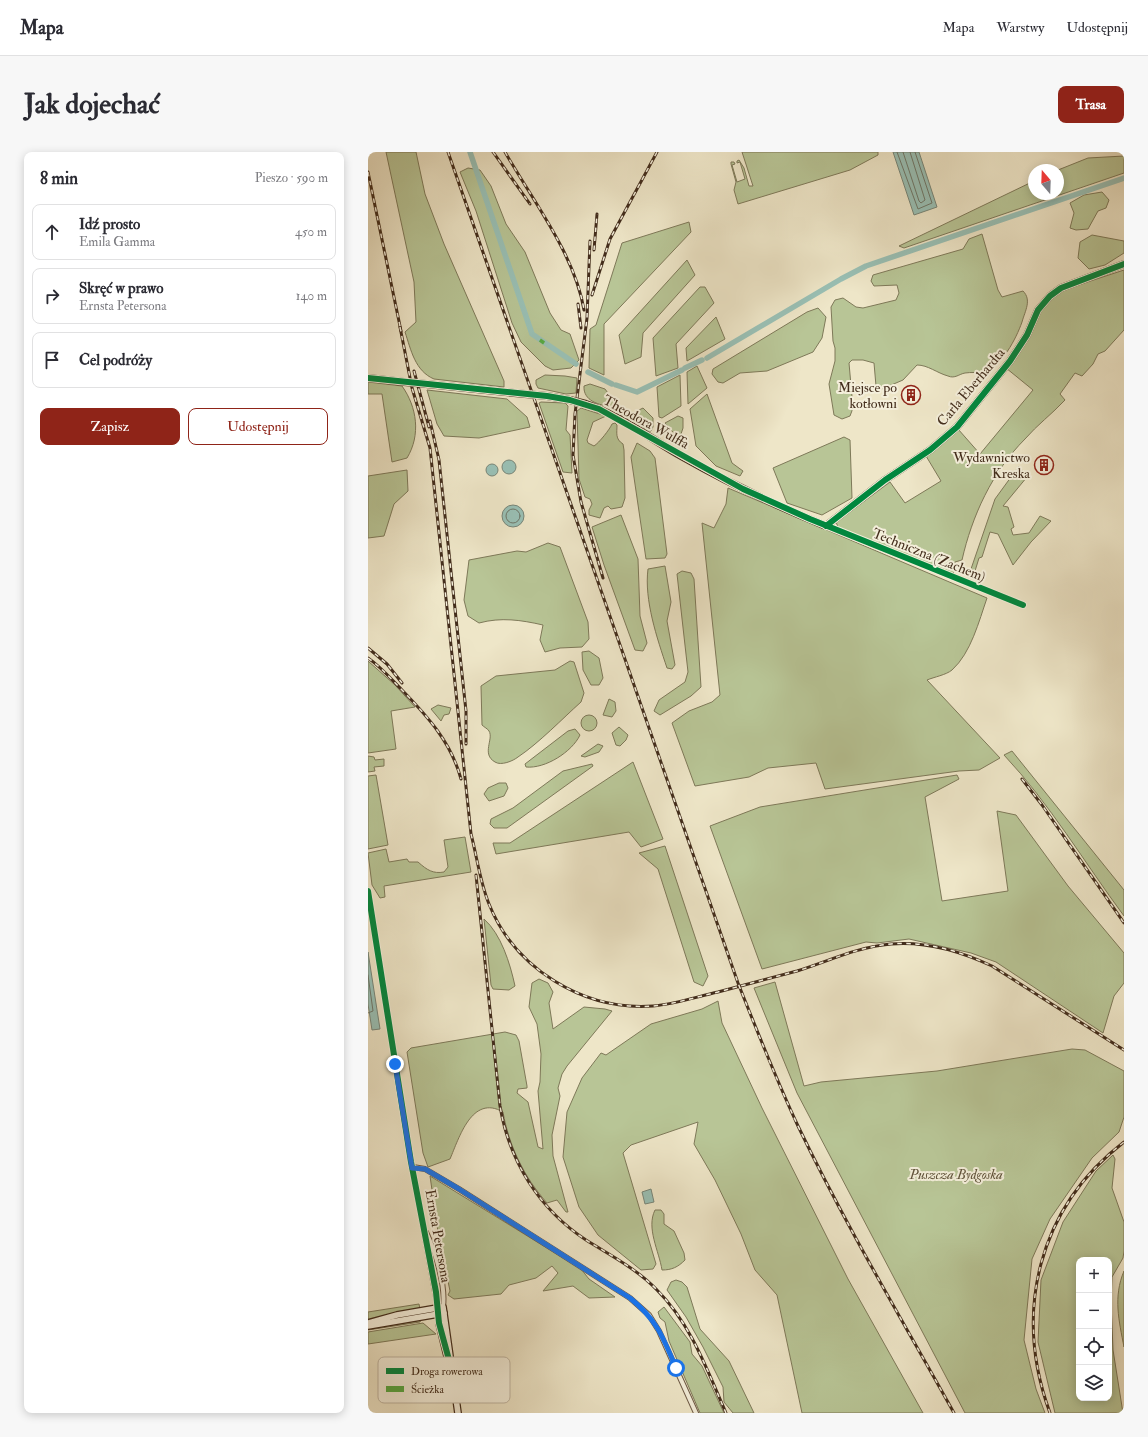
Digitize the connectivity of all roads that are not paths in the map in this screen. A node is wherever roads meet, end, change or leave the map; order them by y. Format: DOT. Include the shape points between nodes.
graph roads {
  1 [pos="1124,264"];
  2 [pos="368,378"];
  3 [pos="826,526"];
  4 [pos="1022,605"];
  5 [pos="368,890"];
  6 [pos="412,1168"];
  7 [pos="425,1230"];
  8 [pos="441,1307"];
  9 [pos="442,1314"];
  10 [pos="368,1323"];
  11 [pos="368,1326"];
  12 [pos="450,1357"];
  13 [pos="457,1403"];
  14 [pos="458,1413"];
  15 [pos="696,1413"];
  1 -- 3 [label="street, Carla Eberhardta" via="1061,288 1050,296 1038,310 1027,335 1010,361 957,427 930,450 885,480"];
  2 -- 3 [label="street, Theodora Wulffa, bridge" via="514,392 586,404 612,414 683,457 743,489"];
  3 -- 4 [label="street, Techniczna (Zachem)"];
  5 -- 6 [label="street, Ernsta Petersona"];
  6 -- 7 [label="street, Ernsta Petersona"];
  6 -- 15 [label="street" via="425,1169 459,1189 630,1298 644,1310 659,1330"];
  7 -- 8 [label="street, Ernsta Petersona"];
  7 -- 8 [label="street, Ernsta Petersona" via="438,1268 444,1298"];
  8 -- 9 [label="street, Ernsta Petersona"];
  8 -- 10 [label="street"];
  9 -- 11 [label="street"];
  9 -- 12 [label="street, Ernsta Petersona"];
  13 -- 14 [label="street, Ernsta Petersona"];
}
